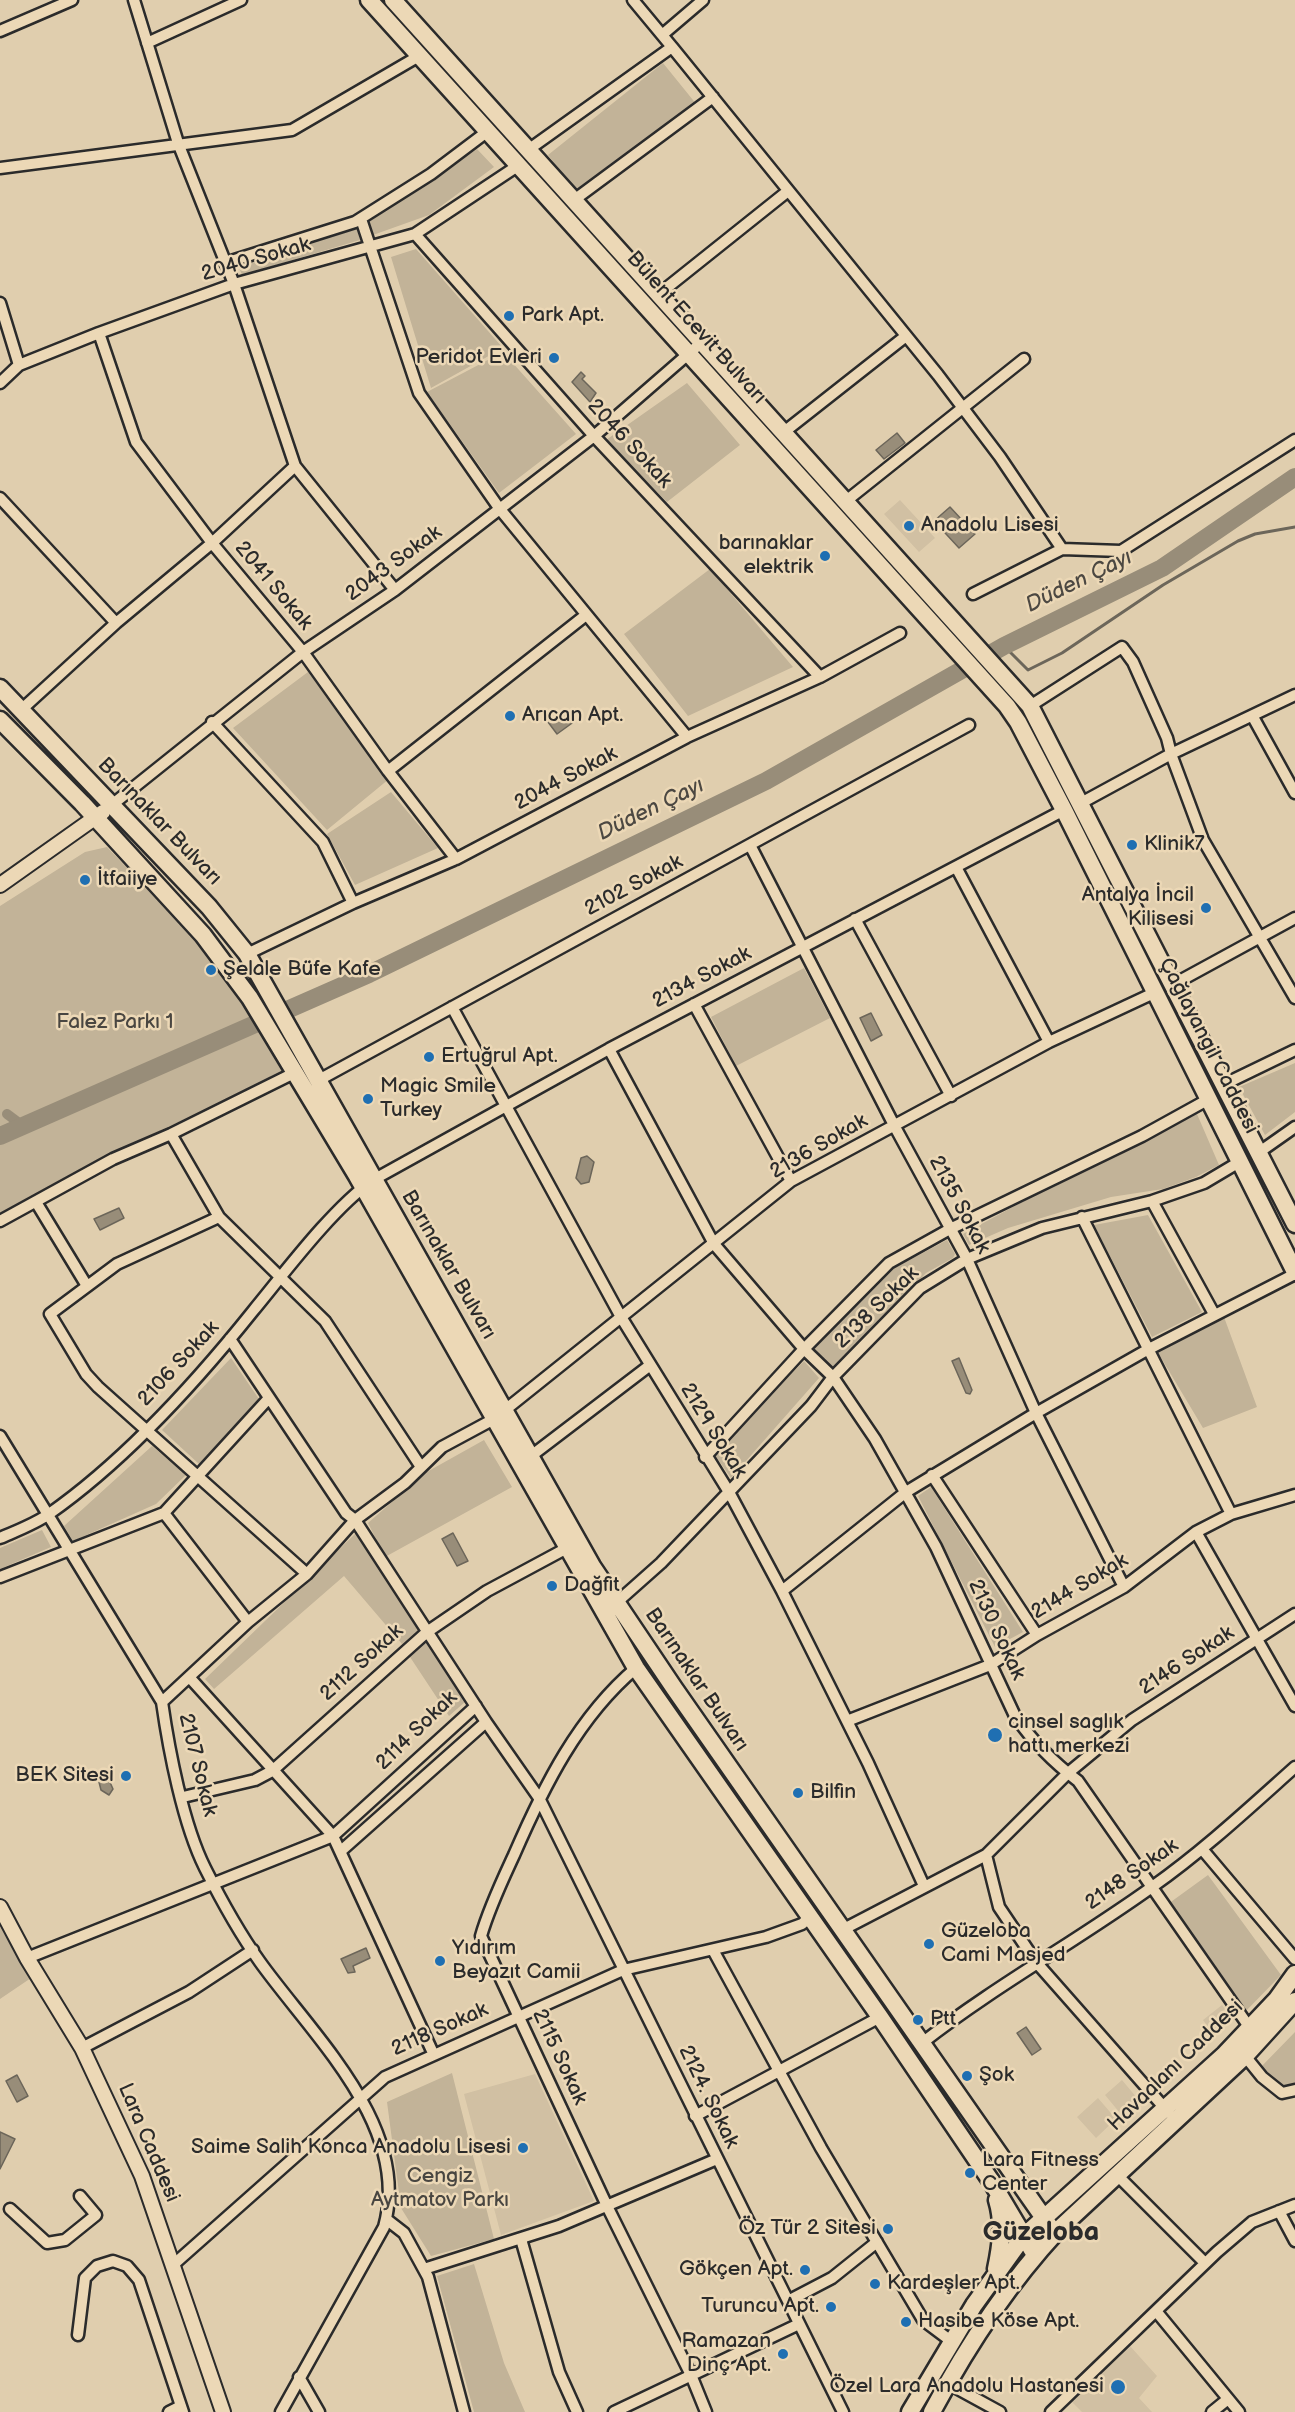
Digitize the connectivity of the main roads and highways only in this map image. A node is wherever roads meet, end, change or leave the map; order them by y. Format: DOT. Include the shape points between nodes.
graph roads {
  1 [pos="369,0"];
  2 [pos="396,1"];
  3 [pos="1006,677"];
  4 [pos="989,686"];
  5 [pos="0,688"];
  6 [pos="0,720"];
  7 [pos="103,811"];
  8 [pos="262,1002"];
  9 [pos="281,1035"];
  10 [pos="368,1184"];
  11 [pos="1295,1224"];
  12 [pos="1295,1273"];
  13 [pos="500,1414"];
  14 [pos="1295,1974"];
  15 [pos="1295,2001"];
  16 [pos="1255,2035"];
  17 [pos="1172,2115"];
  18 [pos="991,2181"];
  19 [pos="1026,2193"];
  20 [pos="1070,2198"];
  21 [pos="1044,2219"];
  22 [pos="1055,2234"];
  23 [pos="1023,2237"];
  24 [pos="1035,2255"];
  25 [pos="994,2273"];
  26 [pos="910,2412"];
  27 [pos="932,2412"];
  1 -- 4 [label="main road, Bülent Ecevit Bulvarı"];
  2 -- 3 [label="main road, Bülent Ecevit Bulvarı"];
  3 -- 11 [label="main road, Çağlayangil Caddesi" via="1030,706"];
  4 -- 12 [label="main road, Çağlayangil Caddesi" via="1018,722 1064,810"];
  5 -- 7 [label="main road, Barınaklar Bulvarı"];
  6 -- 7 [label="main road, Barınaklar Bulvarı"];
  7 -- 8 [label="main road, Barınaklar Bulvarı"];
  7 -- 8 [label="main road, Barınaklar Bulvarı" via="209,907 247,954"];
  8 -- 9 [label="main road"];
  9 -- 10 [label="main road, Barınaklar Bulvarı" via="317,1081"];
  9 -- 10 [label="main road" via="294,1072"];
  10 -- 13 [label="main road, Barınaklar Bulvarı"];
  13 -- 18 [label="main road, Barınaklar Bulvarı" via="567,1548 636,1668"];
  13 -- 19 [label="main road, Barınaklar Bulvarı" via="531,1456 616,1603"];
  14 -- 16 [label="main road, Havaalanı Caddesi"];
  15 -- 16 [label="main road, Havaalanı Caddesi"];
  16 -- 17 [label="main road, Havaalanı Caddesi"];
  16 -- 17 [label="main road, Havaalanı Caddesi" via="1245,2056"];
  17 -- 20 [label="main road, Havaalanı Caddesi"];
  17 -- 22 [label="main road, Havaalanı Caddesi" via="1118,2176"];
  18 -- 23 [label="main road, Barınaklar Bulvarı"];
  18 -- 25 [label="main road" via="1001,2223"];
  19 -- 20 [label="main road" via="1049,2204"];
  19 -- 21 [label="main road, Barınaklar Bulvarı"];
  20 -- 21 [label="main road, Havaalanı Caddesi"];
  21 -- 22 [label="main road, Barınaklar Bulvarı"];
  21 -- 23 [label="main road, Havaalanı Caddesi"];
  22 -- 24 [label="main road, Havaalanı Caddesi"];
  23 -- 24 [label="main road, Barınaklar Bulvarı"];
  23 -- 25 [label="main road, Havaalanı Caddesi"];
  24 -- 27 [label="main road, Havaalanı Caddesi" via="995,2306"];
  25 -- 26 [label="main road, Havaalanı Caddesi"];
}
